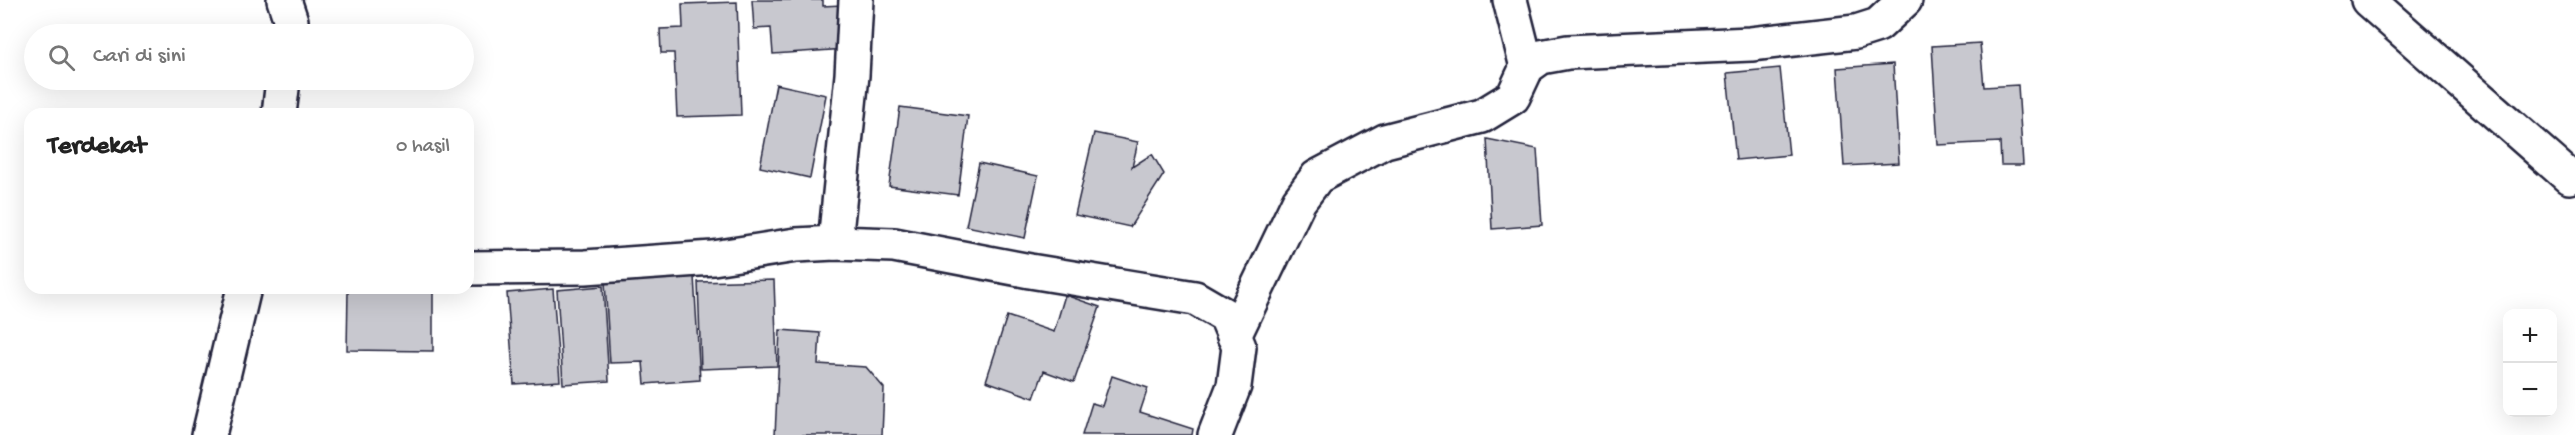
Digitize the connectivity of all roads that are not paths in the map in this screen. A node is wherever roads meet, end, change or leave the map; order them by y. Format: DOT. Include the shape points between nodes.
graph roads {
  1 [pos="284,0"];
  2 [pos="856,0"];
  3 [pos="1510,0"];
  4 [pos="1905,0"];
  5 [pos="2368,0"];
  6 [pos="291,24"];
  7 [pos="1527,67"];
  8 [pos="282,90"];
  9 [pos="280,108"];
  10 [pos="2569,177"];
  11 [pos="835,243"];
  12 [pos="474,268"];
  13 [pos="243,294"];
  14 [pos="1234,336"];
  15 [pos="209,435"];
  16 [pos="1215,435"];
  1 -- 6 [label="street"];
  2 -- 11 [label="street"];
  3 -- 7 [label="street"];
  4 -- 7 [label="street" via="1878,26 1856,32 1751,44 1568,52 1541,57"];
  5 -- 10 [label="street"];
  7 -- 14 [label="street" via="1513,97 1482,116 1385,141 1317,177 1299,201"];
  8 -- 9 [label="street"];
  11 -- 12 [label="street" via="608,266"];
  11 -- 14 [label="street" via="894,245 1030,272 1195,298 1226,316"];
  13 -- 15 [label="street"];
  14 -- 16 [label="street" via="1239,347 1234,386"];
}
